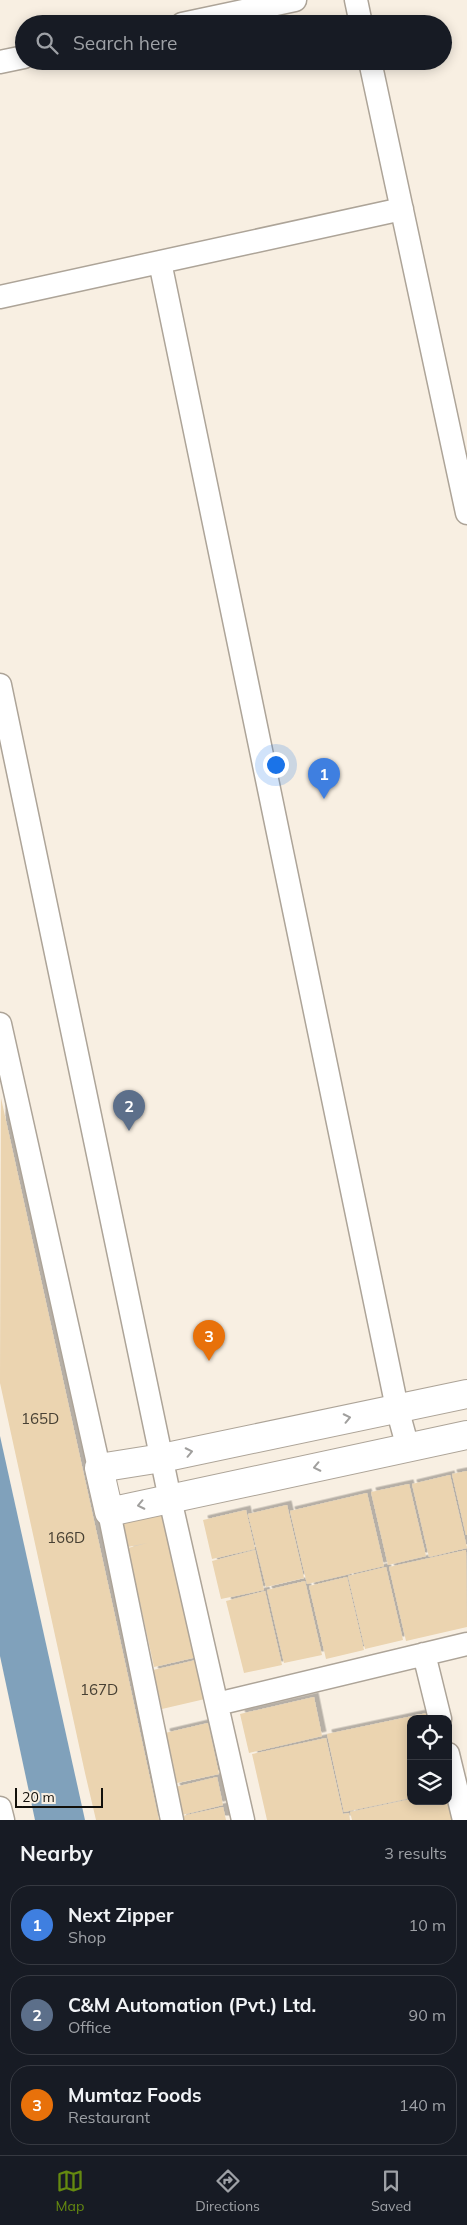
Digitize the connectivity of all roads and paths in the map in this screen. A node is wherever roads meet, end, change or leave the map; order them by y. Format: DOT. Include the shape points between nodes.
graph roads {
  1 [pos="295,0"];
  2 [pos="356,0"];
  3 [pos="224,15"];
  4 [pos="359,15"];
  5 [pos="15,59"];
  6 [pos="0,62"];
  7 [pos="372,70"];
  8 [pos="402,209"];
  9 [pos="160,262"];
  10 [pos="0,297"];
  11 [pos="467,513"];
  12 [pos="0,685"];
  13 [pos="0,1024"];
  14 [pos="467,1394"];
  15 [pos="396,1408"];
  16 [pos="467,1435"];
  17 [pos="408,1448"];
  18 [pos="162,1458"];
  19 [pos="99,1468"];
  20 [pos="170,1499"];
  21 [pos="109,1512"];
  22 [pos="467,1644"];
  23 [pos="424,1654"];
  24 [pos="217,1704"];
  25 [pos="439,1715"];
  26 [pos="449,1760"];
  27 [pos="0,1808"];
  28 [pos="3,1820"];
  29 [pos="172,1820"];
  30 [pos="243,1820"];
  31 [pos="464,1820"];
  1 -- 3 [label="street"];
  2 -- 4 [label="street"];
  5 -- 6 [label="street"];
  7 -- 8 [label="street"];
  8 -- 9 [label="street"];
  8 -- 11 [label="street"];
  9 -- 10 [label="street"];
  9 -- 15 [label="street"];
  12 -- 18 [label="street"];
  13 -- 19 [label="street"];
  14 -- 15 [label="street"];
  15 -- 17 [label="street"];
  18 -- 15 [label="street, one-way"];
  16 -- 17 [label="street"];
  17 -- 20 [label="street, one-way"];
  18 -- 19 [label="street"];
  18 -- 20 [label="street"];
  19 -- 21 [label="street"];
  20 -- 21 [label="street, one-way"];
  20 -- 24 [label="street"];
  21 -- 29 [label="street"];
  22 -- 23 [label="street"];
  23 -- 24 [label="street"];
  23 -- 25 [label="street"];
  24 -- 30 [label="street"];
  26 -- 31 [label="street"];
  27 -- 28 [label="street"];
}
